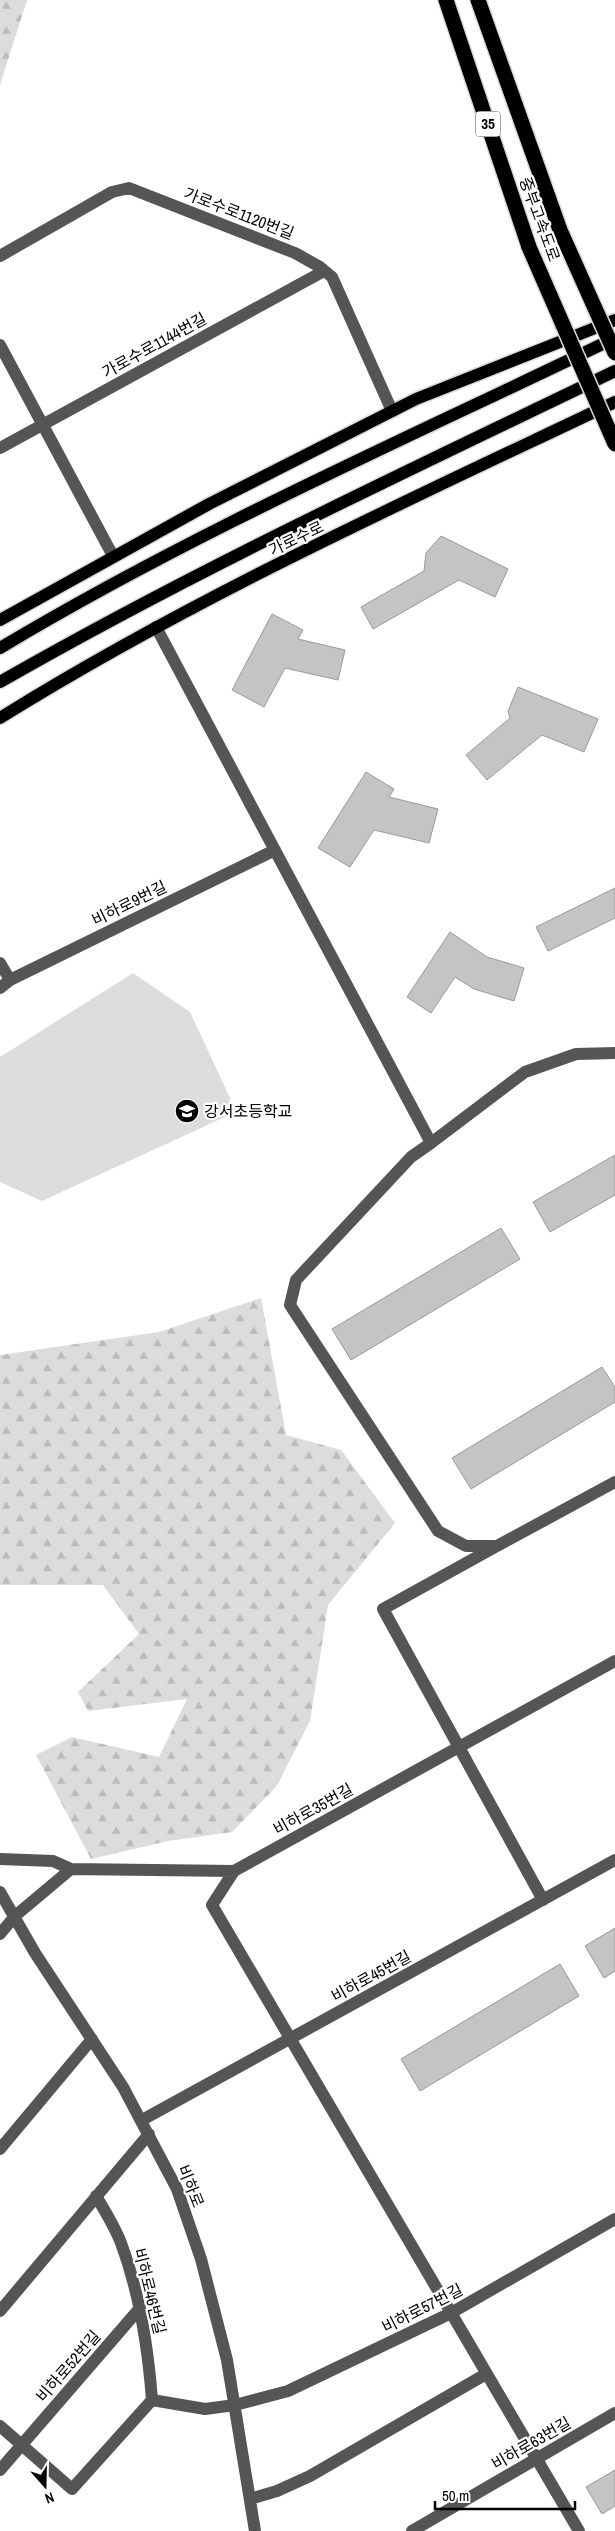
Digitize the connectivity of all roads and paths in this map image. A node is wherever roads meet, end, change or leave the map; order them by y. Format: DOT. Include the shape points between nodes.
graph roads {
  1 [pos="446,0"];
  2 [pos="478,0"];
  3 [pos="0,256"];
  4 [pos="324,271"];
  5 [pos="615,320"];
  6 [pos="615,338"];
  7 [pos="0,344"];
  8 [pos="615,353"];
  9 [pos="615,371"];
  10 [pos="615,402"];
  11 [pos="392,411"];
  12 [pos="43,425"];
  13 [pos="615,444"];
  14 [pos="0,448"];
  15 [pos="113,556"];
  16 [pos="0,620"];
  17 [pos="156,627"];
  18 [pos="0,648"];
  19 [pos="0,682"];
  20 [pos="0,718"];
  21 [pos="275,850"];
  22 [pos="0,963"];
  23 [pos="10,980"];
  24 [pos="0,988"];
  25 [pos="615,1053"];
  26 [pos="432,1143"];
  27 [pos="615,1482"];
  28 [pos="497,1546"];
  29 [pos="615,1661"];
  30 [pos="459,1747"];
  31 [pos="0,1859"];
  32 [pos="615,1860"];
  33 [pos="71,1869"];
  34 [pos="234,1871"];
  35 [pos="0,1892"];
  36 [pos="543,1900"];
  37 [pos="15,1916"];
  38 [pos="0,1934"];
  39 [pos="92,2039"];
  40 [pos="292,2039"];
  41 [pos="142,2120"];
  42 [pos="149,2134"];
  43 [pos="0,2149"];
  44 [pos="96,2196"];
  45 [pos="615,2218"];
  46 [pos="140,2308"];
  47 [pos="0,2311"];
  48 [pos="451,2313"];
  49 [pos="486,2374"];
  50 [pos="152,2400"];
  51 [pos="235,2405"];
  52 [pos="615,2413"];
  53 [pos="0,2426"];
  54 [pos="22,2445"];
  55 [pos="535,2459"];
  56 [pos="0,2470"];
  57 [pos="250,2499"];
  58 [pos="255,2531"];
  59 [pos="412,2531"];
  60 [pos="579,2531"];
  1 -- 13 [label="highway, 중부고속도로 / 35, bridge" via="530,247"];
  2 -- 8 [label="highway, 중부고속도로 / 35, bridge" via="560,230"];
  3 -- 4 [label="street, 가로수로1120번길" via="112,192 129,188 295,253"];
  4 -- 11 [label="street, 가로수로1120번길" via="332,277"];
  4 -- 12 [label="street, 가로수로1144번길"];
  5 -- 11 [label="main road"];
  6 -- 18 [label="main road" via="174,551 86,596"];
  7 -- 12 [label="street"];
  9 -- 19 [label="main road, 가로수로" via="189,579"];
  10 -- 17 [label="main road, 가로수로"];
  11 -- 15 [label="main road"];
  12 -- 14 [label="street, 가로수로1144번길"];
  12 -- 15 [label="street"];
  15 -- 16 [label="main road"];
  17 -- 20 [label="main road, 가로수로"];
  17 -- 21 [label="street"];
  21 -- 23 [label="street, 비하로9번길"];
  21 -- 26 [label="street"];
  22 -- 23 [label="street"];
  23 -- 24 [label="street, 비하로9번길"];
  25 -- 26 [label="street" via="576,1054 525,1072"];
  26 -- 28 [label="street" via="411,1157 296,1280 290,1305 438,1531 466,1546"];
  27 -- 28 [label="street"];
  28 -- 30 [label="street" via="383,1609"];
  29 -- 30 [label="street, 비하로35번길"];
  30 -- 34 [label="street, 비하로35번길"];
  30 -- 36 [label="street"];
  31 -- 33 [label="street, 비하로35번길" via="53,1861"];
  32 -- 36 [label="street, 비하로45번길"];
  33 -- 34 [label="street, 비하로35번길"];
  33 -- 37 [label="street"];
  34 -- 40 [label="street" via="212,1905"];
  35 -- 37 [label="street, 비하로"];
  36 -- 40 [label="street, 비하로45번길"];
  37 -- 38 [label="street"];
  37 -- 39 [label="street, 비하로"];
  39 -- 41 [label="street, 비하로"];
  39 -- 43 [label="street"];
  40 -- 41 [label="street, 비하로45번길"];
  40 -- 48 [label="street"];
  41 -- 42 [label="street, 비하로"];
  42 -- 44 [label="street"];
  42 -- 51 [label="street, 비하로" via="177,2189 201,2259"];
  44 -- 46 [label="street, 비하로46번길" via="121,2242"];
  44 -- 47 [label="street"];
  45 -- 48 [label="street, 비하로57번길"];
  46 -- 50 [label="street, 비하로46번길" via="149,2352"];
  46 -- 54 [label="street, 비하로52번길"];
  48 -- 49 [label="street"];
  48 -- 51 [label="street, 비하로57번길" via="288,2391"];
  49 -- 55 [label="street"];
  49 -- 57 [label="street" via="310,2476"];
  50 -- 51 [label="street, 비하로57번길" via="205,2409"];
  50 -- 54 [label="street" via="72,2489"];
  51 -- 57 [label="street, 비하로"];
  52 -- 55 [label="street, 비하로63번길"];
  53 -- 54 [label="street"];
  54 -- 56 [label="street, 비하로52번길"];
  55 -- 59 [label="street, 비하로63번길"];
  55 -- 60 [label="street"];
  57 -- 58 [label="street, 비하로"];
}
